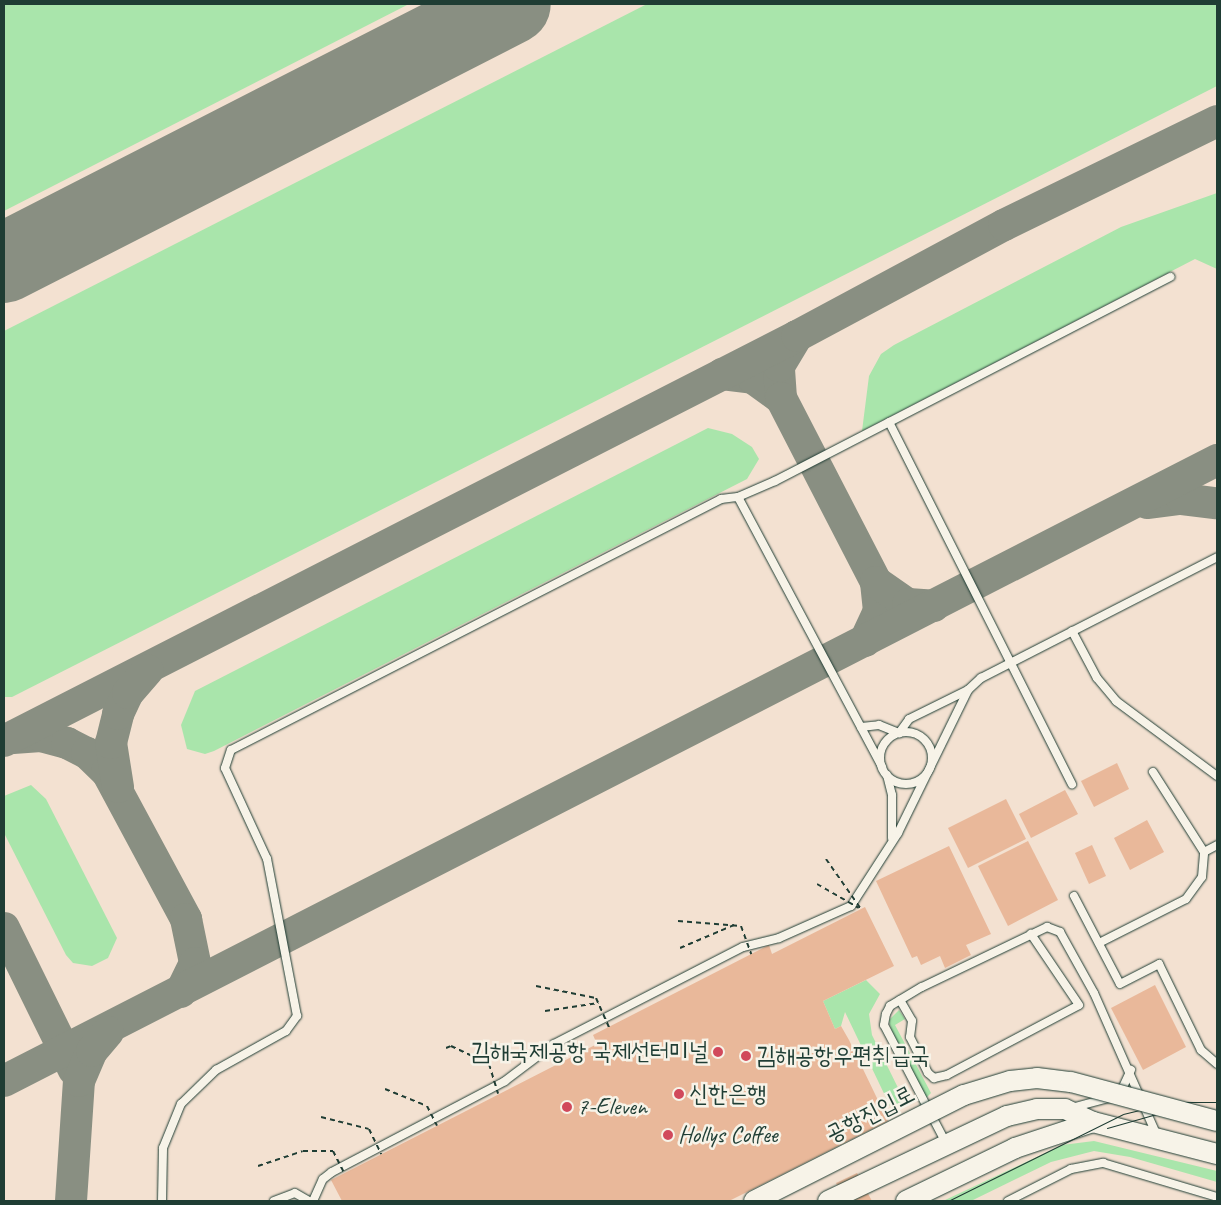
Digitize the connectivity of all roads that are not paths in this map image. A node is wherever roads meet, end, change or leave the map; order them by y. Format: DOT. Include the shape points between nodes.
graph roads {
  1 [pos="1171,278"];
  2 [pos="889,422"];
  3 [pos="738,497"];
  4 [pos="1217,557"];
  5 [pos="1072,631"];
  6 [pos="1011,663"];
  7 [pos="968,690"];
  8 [pos="861,727"];
  9 [pos="899,733"];
  10 [pos="882,767"];
  11 [pos="929,769"];
  12 [pos="1153,772"];
  13 [pos="887,775"];
  14 [pos="1217,776"];
  15 [pos="1072,784"];
  16 [pos="892,838"];
  17 [pos="1217,845"];
  18 [pos="1204,852"];
  19 [pos="1074,896"];
  20 [pos="1031,934"];
  21 [pos="1099,943"];
  22 [pos="900,1000"];
  23 [pos="1217,1064"];
  24 [pos="1131,1070"];
  25 [pos="1065,1109"];
  26 [pos="1217,1121"];
  27 [pos="1094,1122"];
  28 [pos="1159,1140"];
  29 [pos="946,1143"];
  30 [pos="1217,1154"];
  31 [pos="317,1188"];
  32 [pos="295,1193"];
  33 [pos="1217,1197"];
  34 [pos="162,1201"];
  35 [pos="274,1201"];
  36 [pos="309,1201"];
  37 [pos="313,1201"];
  38 [pos="754,1201"];
  39 [pos="828,1201"];
  40 [pos="906,1201"];
  41 [pos="1008,1201"];
  1 -- 2 [label="lane"];
  2 -- 3 [label="lane"];
  2 -- 6 [label="lane"];
  3 -- 8 [label="lane"];
  3 -- 34 [label="lane" via="721,499 230,750 225,768 267,859 297,1016 286,1031 211,1074 181,1104 163,1148"];
  4 -- 5 [label="lane"];
  5 -- 6 [label="lane"];
  5 -- 14 [label="lane" via="1097,678 1116,701"];
  6 -- 7 [label="lane"];
  6 -- 15 [label="lane"];
  7 -- 9 [label="lane" via="909,720"];
  7 -- 11 [label="lane"];
  8 -- 9 [label="lane" via="879,725"];
  8 -- 10 [label="lane"];
  9 -- 10 [label="lane" via="885,743"];
  9 -- 11 [label="lane" via="916,734 929,745 932,761"];
  10 -- 13 [label="lane"];
  11 -- 13 [label="lane" via="925,776 910,784"];
  11 -- 16 [label="lane" via="898,834"];
  12 -- 18 [label="lane" via="1194,841"];
  13 -- 16 [label="lane" via="892,795"];
  16 -- 31 [label="lane" via="851,906 779,938 743,947 574,1033 505,1081 332,1172"];
  17 -- 18 [label="lane"];
  18 -- 21 [label="lane" via="1202,877 1193,894"];
  19 -- 21 [label="lane"];
  20 -- 22 [label="lane"];
  20 -- 22 [label="lane" via="1079,1005 947,1075 934,1078 928,1073 910,1037 912,1021"];
  20 -- 24 [label="lane" via="1047,927 1060,932"];
  21 -- 23 [label="lane" via="1120,984 1159,964 1201,1050"];
  22 -- 29 [label="lane" via="886,1014 884,1025"];
  24 -- 25 [label="lane" via="1123,1087 1112,1097"];
  24 -- 28 [label="lane"];
  25 -- 27 [label="main road"];
  25 -- 29 [label="main road" via="1038,1109 1007,1116"];
  26 -- 38 [label="main road, 공항진입로, bridge" via="1071,1082 1037,1078 1010,1081 964,1095"];
  27 -- 28 [label="main road"];
  27 -- 40 [label="main road" via="1015,1148"];
  28 -- 30 [label="main road"];
  29 -- 39 [label="main road"];
  31 -- 32 [label="lane"];
  31 -- 37 [label="lane"];
  32 -- 35 [label="lane"];
  32 -- 36 [label="lane"];
  33 -- 41 [label="lane" via="1103,1163 1071,1169"];
}
